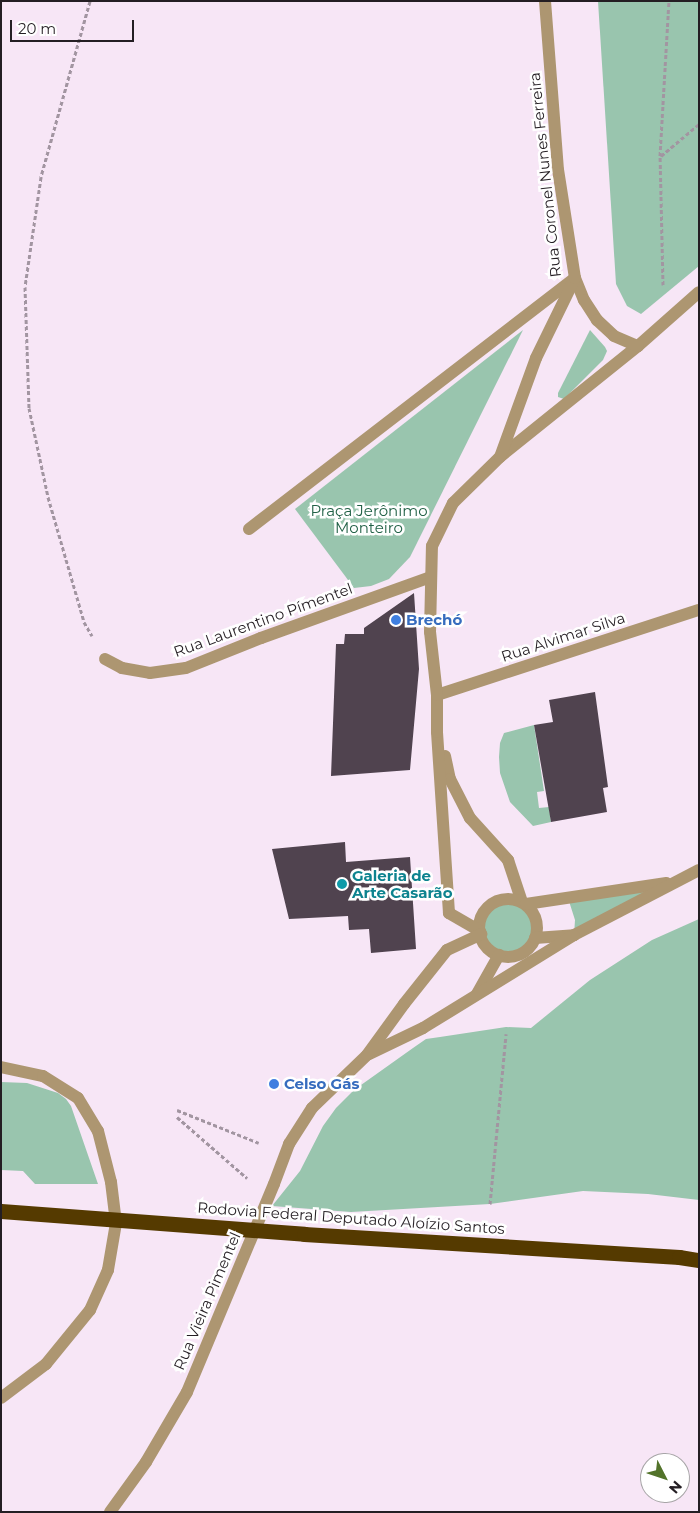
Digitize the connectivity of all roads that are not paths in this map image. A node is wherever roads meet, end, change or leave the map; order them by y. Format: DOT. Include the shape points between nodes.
graph roads {
  1 [pos="545,1"];
  2 [pos="575,278"];
  3 [pos="699,292"];
  4 [pos="638,346"];
  5 [pos="500,457"];
  6 [pos="249,529"];
  7 [pos="430,576"];
  8 [pos="699,610"];
  9 [pos="105,659"];
  10 [pos="438,695"];
  11 [pos="437,732"];
  12 [pos="699,870"];
  13 [pos="674,882"];
  14 [pos="524,903"];
  15 [pos="480,932"];
  16 [pos="574,936"];
  17 [pos="536,938"];
  18 [pos="499,955"];
  19 [pos="476,996"];
  20 [pos="367,1056"];
  21 [pos="1,1067"];
  22 [pos="1,1211"];
  23 [pos="699,1260"];
  24 [pos="1,1398"];
  25 [pos="110,1512"];
  1 -- 2 [label="street, Rua Coronel Nunes Ferreira" via="558,170"];
  2 -- 4 [label="street" via="597,320 614,336"];
  2 -- 5 [label="street, Rua Coronel Nunes Ferreira" via="536,358"];
  2 -- 6 [label="street"];
  3 -- 4 [label="street"];
  4 -- 5 [label="street"];
  5 -- 7 [label="street, Rua Coronel Nunes Ferreira" via="453,503 432,546"];
  7 -- 9 [label="street, Rua Laurentino Pímentel" via="186,668 150,673 122,668"];
  7 -- 10 [label="street, Rua Coronel Nunes Ferreira" via="430,632"];
  8 -- 10 [label="street, Rua Alvimar Silva"];
  10 -- 11 [label="street, Rua Coronel Nunes Ferreira"];
  11 -- 14 [label="street" via="457,793 470,818 508,860"];
  11 -- 15 [label="street" via="449,913"];
  12 -- 13 [label="street"];
  13 -- 14 [label="street"];
  13 -- 16 [label="street"];
  14 -- 15 [label="street" via="505,899 493,903 482,916"];
  14 -- 17 [label="street" via="536,919"];
  15 -- 18 [label="street" via="484,943"];
  15 -- 20 [label="street" via="447,950"];
  16 -- 17 [label="street"];
  16 -- 19 [label="street"];
  17 -- 18 [label="street" via="524,952"];
  18 -- 19 [label="street"];
  19 -- 20 [label="street"];
  20 -- 25 [label="street, Rua Vieira Pimentel" via="312,1108 285,1153 187,1392 146,1462"];
  21 -- 24 [label="street" via="43,1076 78,1098 98,1131 111,1182 116,1223 108,1270 90,1310 46,1364"];
  22 -- 23 [label="highway, Rodovia Federal Deputado Aloízio Santos"];
}
